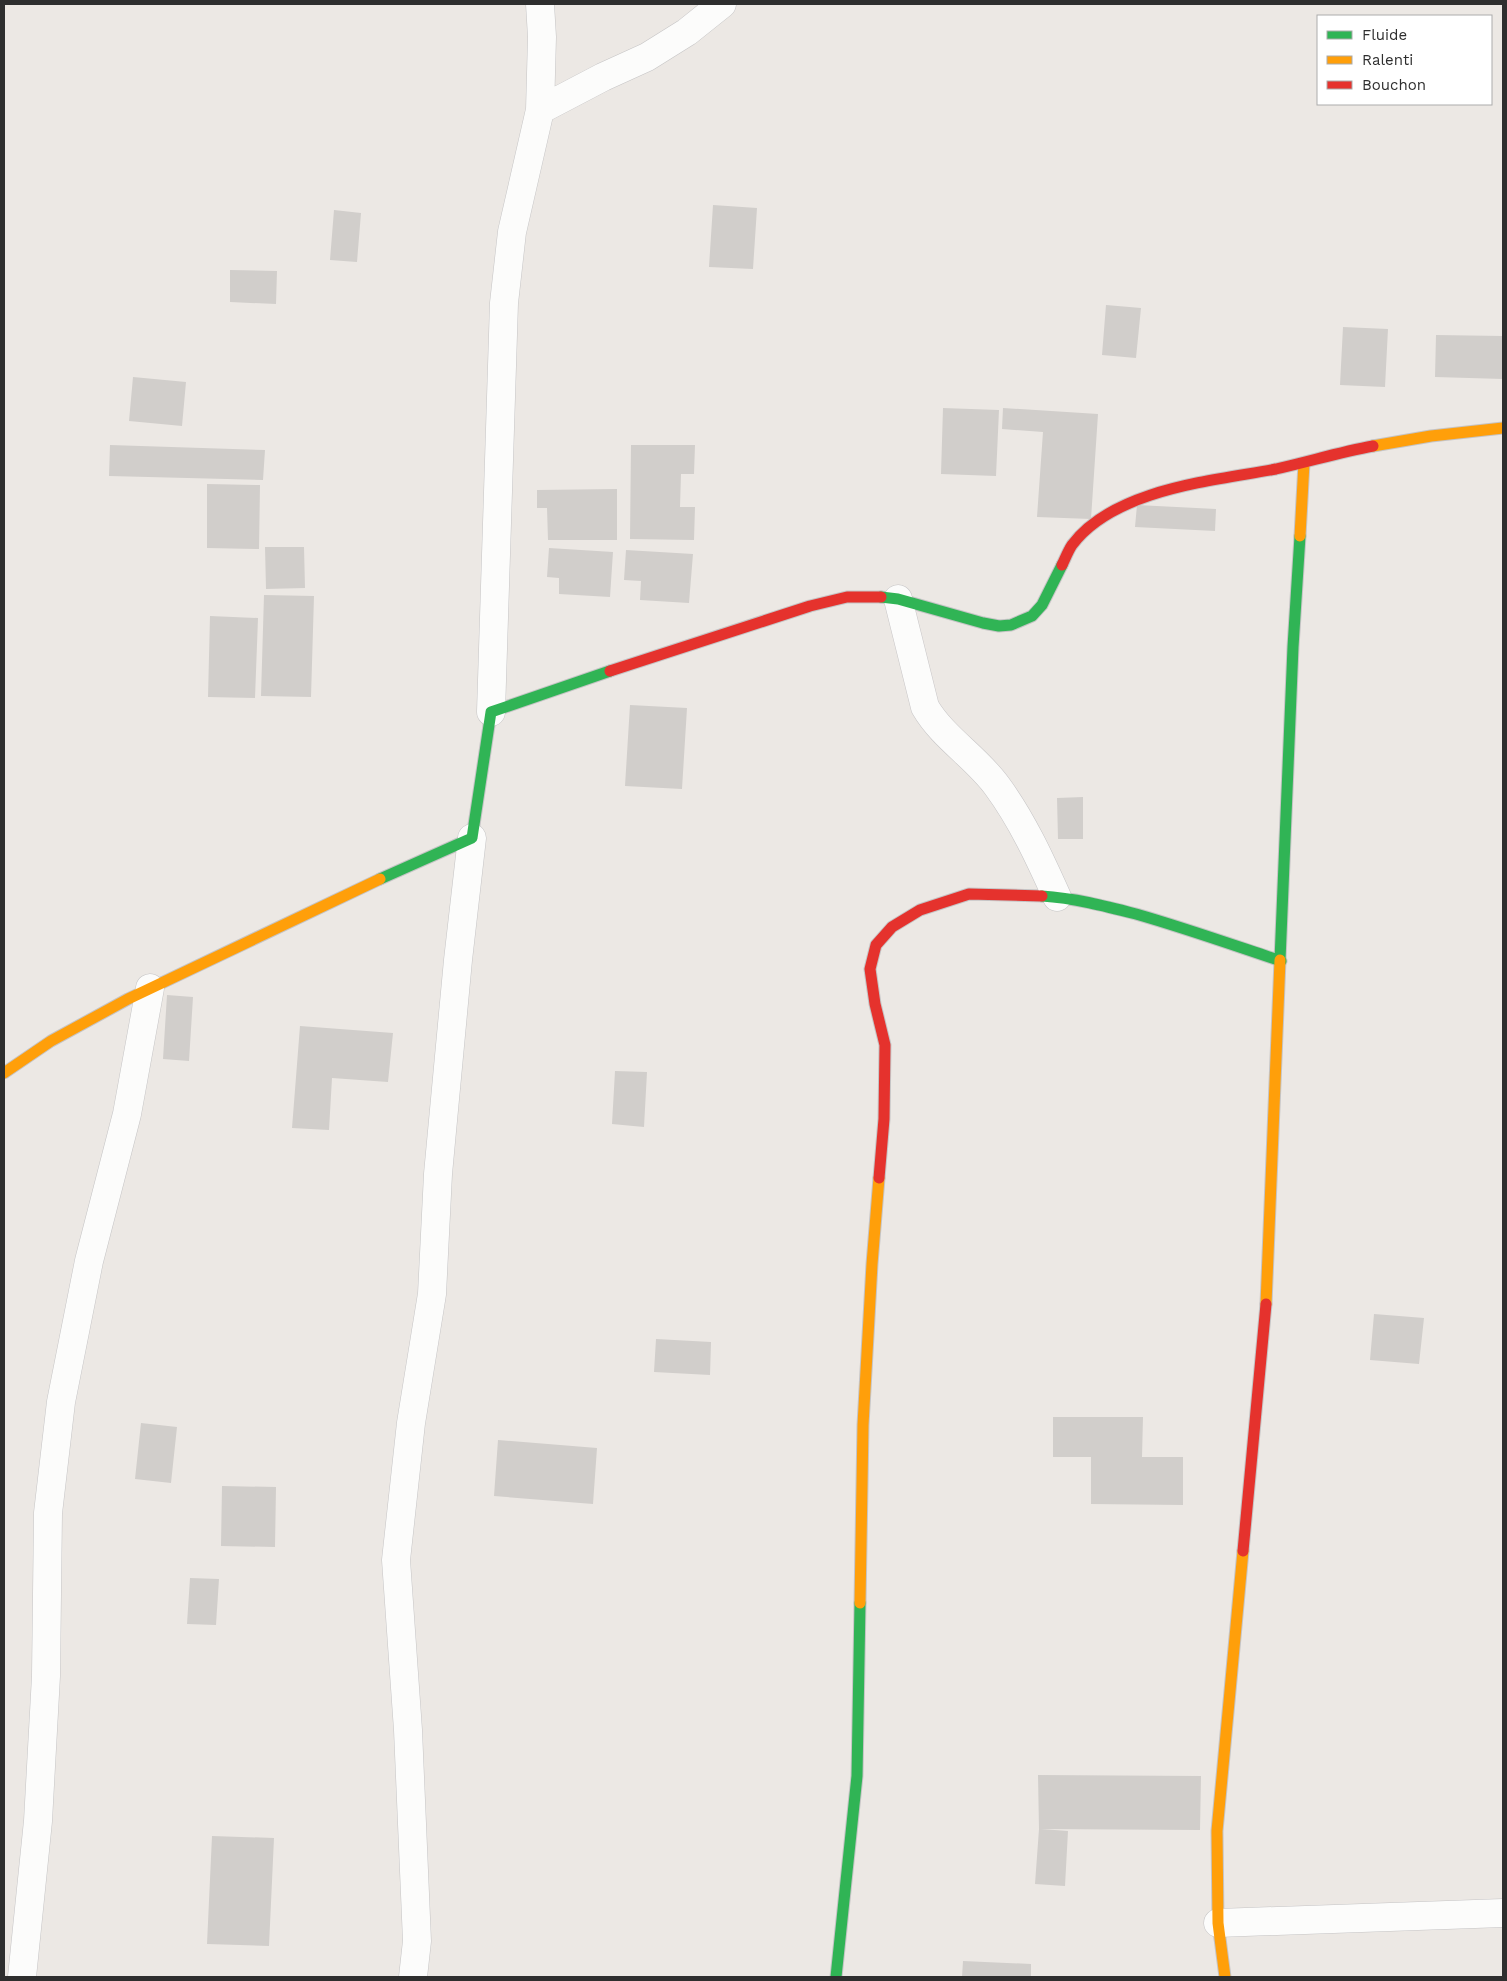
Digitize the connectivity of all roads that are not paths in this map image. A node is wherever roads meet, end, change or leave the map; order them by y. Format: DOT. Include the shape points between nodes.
graph roads {
  1 [pos="540,4"];
  2 [pos="722,4"];
  3 [pos="540,110"];
  4 [pos="1503,428"];
  5 [pos="1304,463"];
  6 [pos="898,600"];
  7 [pos="491,712"];
  8 [pos="472,838"];
  9 [pos="1057,897"];
  10 [pos="1281,961"];
  11 [pos="150,988"];
  12 [pos="4,1073"];
  13 [pos="1503,1913"];
  14 [pos="1218,1923"];
  15 [pos="22,1977"];
  16 [pos="413,1977"];
  17 [pos="836,1977"];
  18 [pos="1225,1977"];
  1 -- 3 [label="street"];
  2 -- 3 [label="street" via="647,58"];
  3 -- 7 [label="street" via="512,232 504,304"];
  4 -- 5 [label="street" via="1360,448"];
  5 -- 6 [label="street" via="1157,492 1124,505 1095,522 1072,545 1042,605 1032,616 1016,624 999,626"];
  5 -- 10 [label="street"];
  6 -- 7 [label="street" via="876,596 847,597 810,606"];
  6 -- 9 [label="street" via="925,707 933,720 997,786 1039,856"];
  7 -- 8 [label="street"];
  8 -- 11 [label="street" via="310,910"];
  8 -- 16 [label="street" via="438,1174 432,1294 411,1423 396,1560 408,1730 417,1940"];
  9 -- 10 [label="street" via="1169,923"];
  9 -- 17 [label="street" via="969,894 920,910 892,927 876,945 870,969 884,1045 884,1120 863,1425 857,1776"];
  10 -- 14 [label="street" via="1266,1304 1217,1831"];
  11 -- 12 [label="street" via="30,1054"];
  11 -- 15 [label="street" via="127,1114 89,1261 61,1402 48,1513 46,1676 38,1822"];
  13 -- 14 [label="street"];
  14 -- 18 [label="street"];
}
